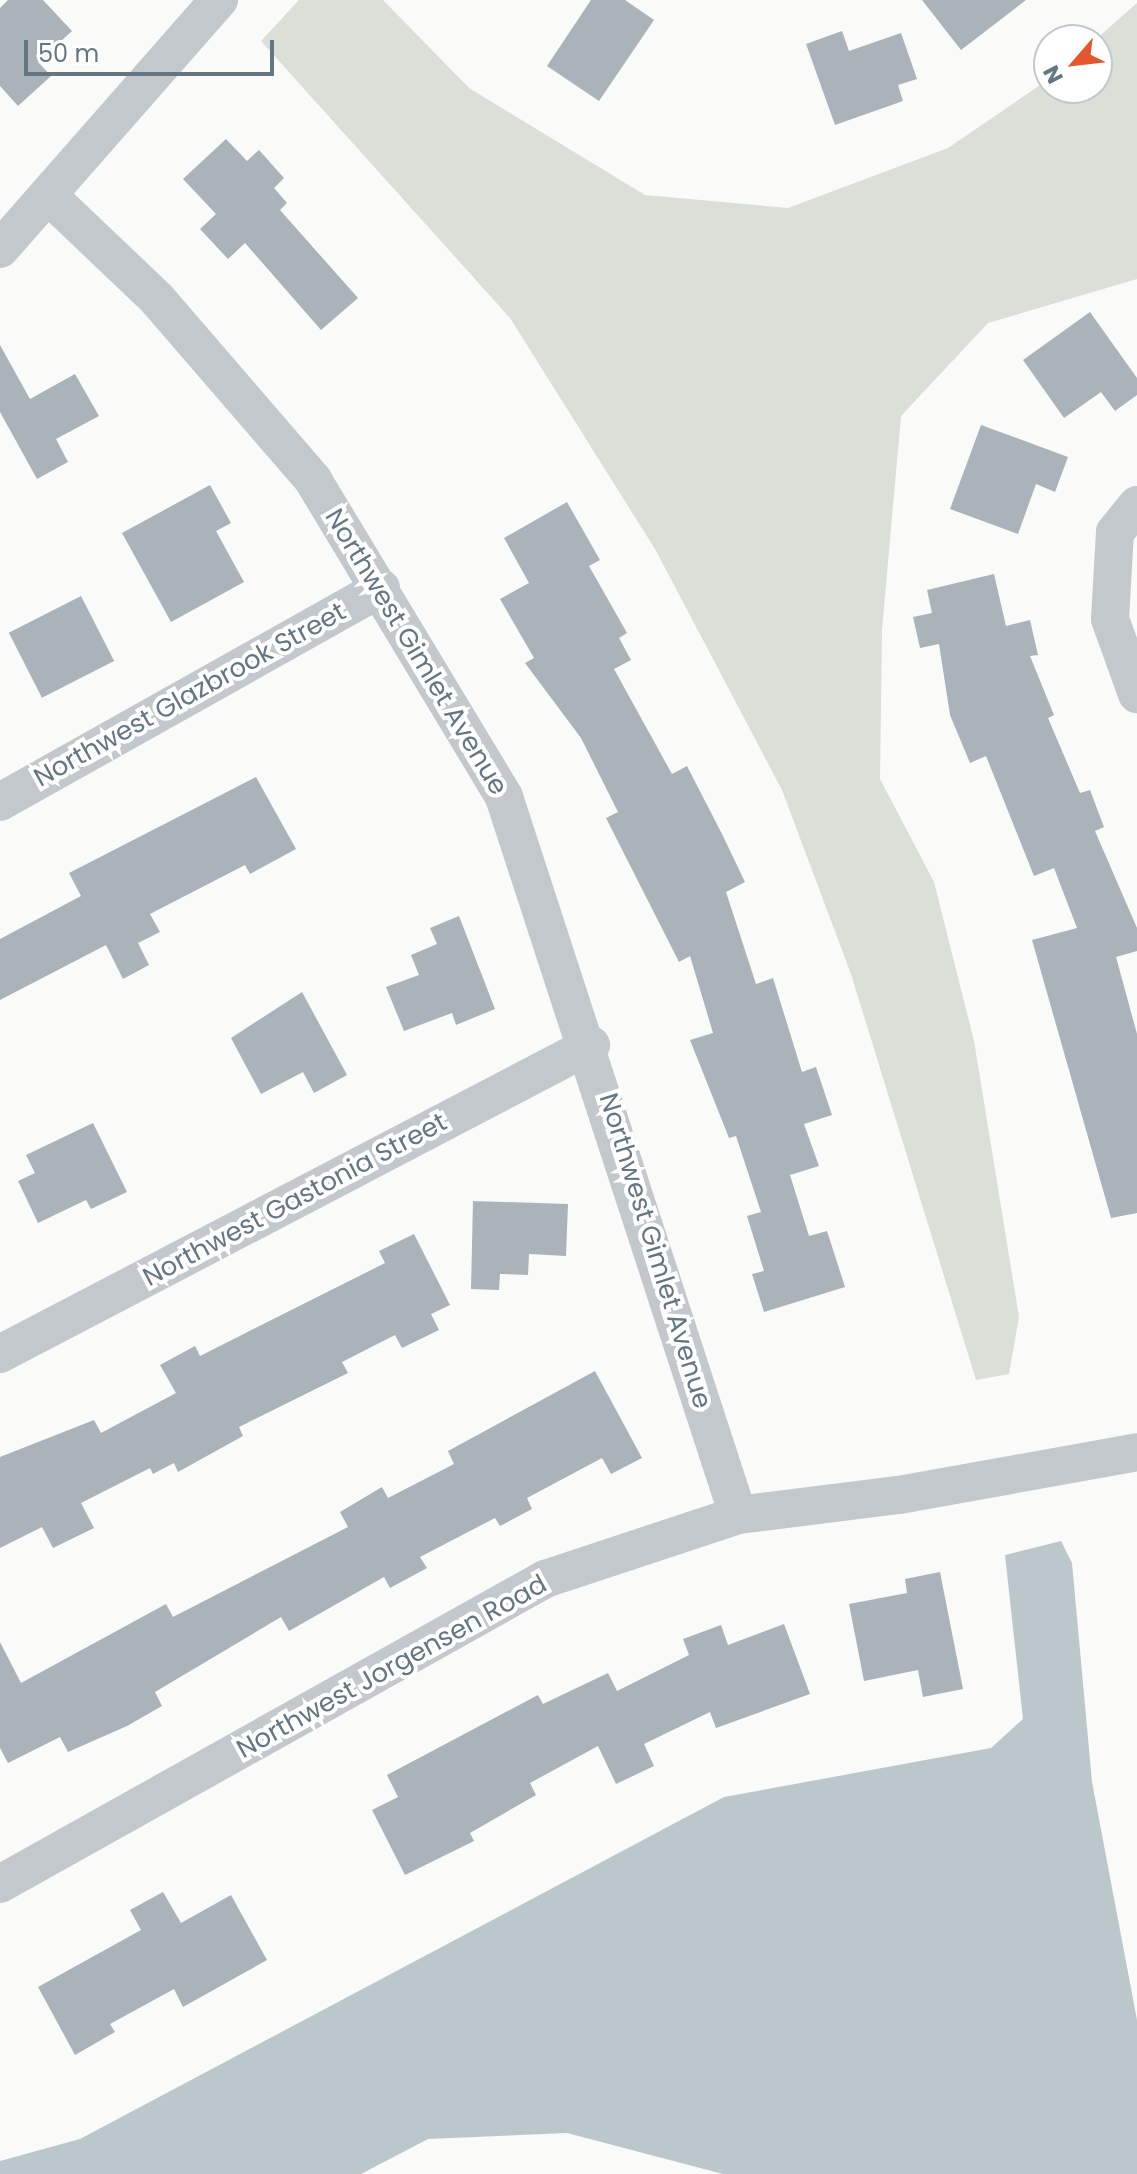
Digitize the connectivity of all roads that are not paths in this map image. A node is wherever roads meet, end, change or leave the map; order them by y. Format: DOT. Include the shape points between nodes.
graph roads {
  1 [pos="219,0"];
  2 [pos="50,197"];
  3 [pos="0,249"];
  4 [pos="1137,505"];
  5 [pos="381,588"];
  6 [pos="1137,694"];
  7 [pos="0,802"];
  8 [pos="591,1045"];
  9 [pos="0,1354"];
  10 [pos="1137,1452"];
  11 [pos="738,1515"];
  12 [pos="0,1884"];
  1 -- 2 [label="street"];
  2 -- 3 [label="street"];
  2 -- 5 [label="street, Northwest Gimlet Avenue" via="231,381 313,480"];
  4 -- 6 [label="street" via="1115,532 1110,619"];
  5 -- 7 [label="street, Northwest Glazbrook Street"];
  5 -- 8 [label="street, Northwest Gimlet Avenue" via="504,797"];
  8 -- 9 [label="street, Northwest Gastonia Street"];
  8 -- 11 [label="street, Northwest Gimlet Avenue"];
  10 -- 11 [label="street, Northwest Jorgensen Road" via="899,1495"];
  11 -- 12 [label="street, Northwest Jorgensen Road" via="545,1579"];
}
